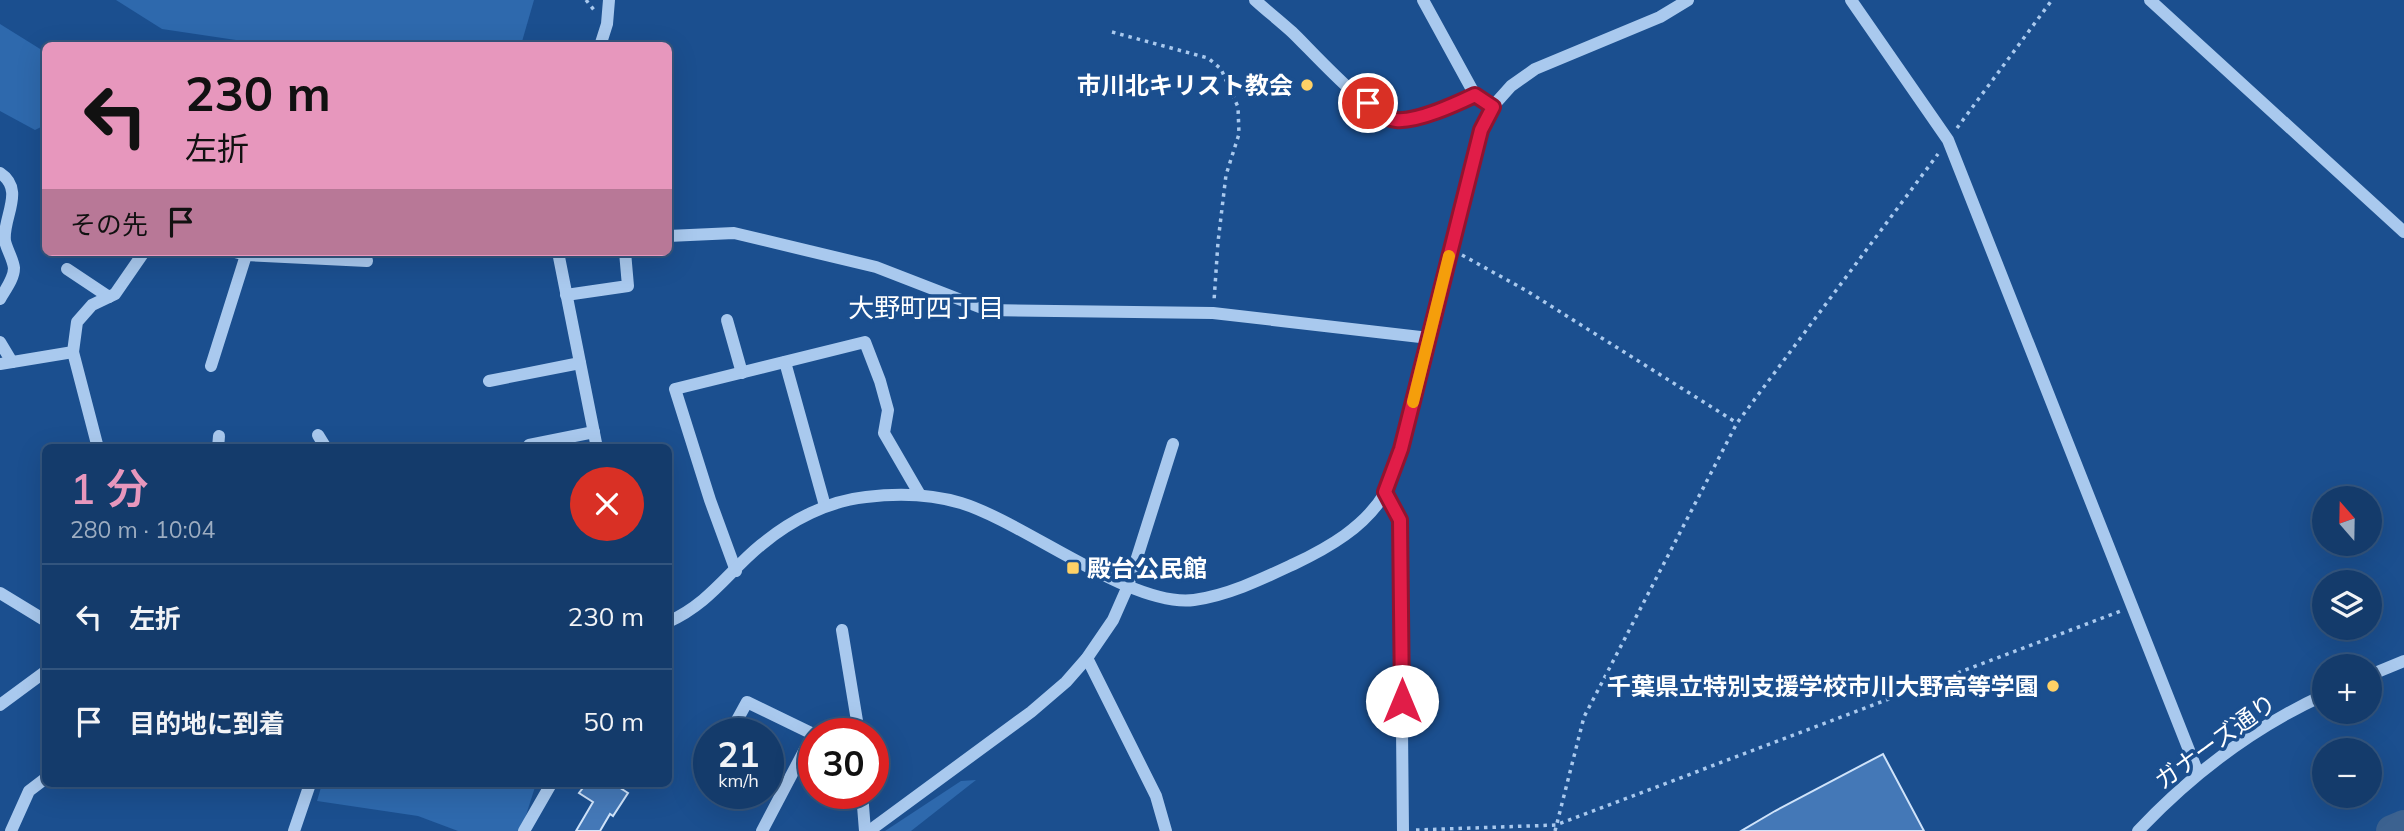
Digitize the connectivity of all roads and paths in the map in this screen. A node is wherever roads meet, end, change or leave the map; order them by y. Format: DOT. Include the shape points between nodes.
graph roads {
  1 [pos="609,0"];
  2 [pos="1255,0"];
  3 [pos="1423,0"];
  4 [pos="1688,0"];
  5 [pos="1851,0"];
  6 [pos="2052,0"];
  7 [pos="2150,0"];
  8 [pos="1112,32"];
  9 [pos="601,42"];
  10 [pos="1475,95"];
  11 [pos="1493,107"];
  12 [pos="1948,140"];
  13 [pos="0,173"];
  14 [pos="2404,232"];
  15 [pos="672,236"];
  16 [pos="1451,248"];
  17 [pos="141,256"];
  18 [pos="242,256"];
  19 [pos="290,256"];
  20 [pos="365,256"];
  21 [pos="559,256"];
  22 [pos="625,256"];
  23 [pos="67,269"];
  24 [pos="566,295"];
  25 [pos="109,297"];
  26 [pos="0,299"];
  27 [pos="1213,313"];
  28 [pos="727,320"];
  29 [pos="1429,338"];
  30 [pos="0,342"];
  31 [pos="73,352"];
  32 [pos="785,362"];
  33 [pos="6,363"];
  34 [pos="580,363"];
  35 [pos="211,366"];
  36 [pos="742,373"];
  37 [pos="489,381"];
  38 [pos="1737,423"];
  39 [pos="594,432"];
  40 [pos="318,435"];
  41 [pos="97,444"];
  42 [pos="324,444"];
  43 [pos="534,444"];
  44 [pos="596,444"];
  45 [pos="1172,444"];
  46 [pos="1385,492"];
  47 [pos="920,495"];
  48 [pos="825,506"];
  49 [pos="736,571"];
  50 [pos="1128,586"];
  51 [pos="0,594"];
  52 [pos="2133,607"];
  53 [pos="42,619"];
  54 [pos="672,620"];
  55 [pos="842,629"];
  56 [pos="1087,658"];
  57 [pos="2404,661"];
  58 [pos="2382,670"];
  59 [pos="42,674"];
  60 [pos="2312,701"];
  61 [pos="0,705"];
  62 [pos="738,718"];
  63 [pos="780,718"];
  64 [pos="857,718"];
  65 [pos="784,720"];
  66 [pos="2198,773"];
  67 [pos="42,781"];
  68 [pos="309,787"];
  69 [pos="549,787"];
  70 [pos="784,789"];
  71 [pos="774,809"];
  72 [pos="864,809"];
  73 [pos="1556,825"];
  74 [pos="11,831"];
  75 [pos="294,831"];
  76 [pos="524,831"];
  77 [pos="762,831"];
  78 [pos="867,831"];
  79 [pos="1166,831"];
  80 [pos="1403,831"];
  81 [pos="1555,831"];
  82 [pos="2138,831"];
  1 -- 9 [label="street"];
  2 -- 10 [label="street" via="1384,116 1396,120 1420,116"];
  3 -- 10 [label="street"];
  4 -- 11 [label="street" via="1660,17 1535,69"];
  5 -- 12 [label="street"];
  6 -- 12 [label="path"];
  7 -- 14 [label="street"];
  8 -- 27 [label="path" via="1208,58 1222,69 1238,107 1239,134 1226,175"];
  10 -- 11 [label="street"];
  11 -- 16 [label="street" via="1481,130"];
  12 -- 38 [label="path"];
  12 -- 52 [label="street"];
  13 -- 26 [label="street" via="13,190 5,241 14,269"];
  15 -- 27 [label="street" via="734,233 877,267 987,310"];
  16 -- 29 [label="street"];
  16 -- 38 [label="path"];
  17 -- 25 [label="street" via="116,294"];
  18 -- 35 [label="street"];
  19 -- 20 [label="street" via="367,261"];
  21 -- 24 [label="street"];
  22 -- 24 [label="street" via="628,286"];
  23 -- 25 [label="street"];
  24 -- 34 [label="street"];
  25 -- 31 [label="street" via="92,305 77,322"];
  27 -- 29 [label="street"];
  28 -- 36 [label="street"];
  29 -- 46 [label="street" via="1401,449"];
  30 -- 33 [label="street"];
  31 -- 33 [label="street"];
  31 -- 41 [label="street"];
  32 -- 36 [label="street"];
  32 -- 47 [label="street" via="865,342 888,410 884,433"];
  32 -- 48 [label="street"];
  34 -- 37 [label="street"];
  34 -- 39 [label="street"];
  36 -- 49 [label="street" via="675,389"];
  38 -- 73 [label="path" via="1584,717"];
  39 -- 43 [label="street"];
  39 -- 44 [label="street"];
  40 -- 42 [label="street"];
  45 -- 50 [label="street"];
  46 -- 50 [label="street" via="1363,521 1322,551 1229,592 1192,600 1160,597"];
  46 -- 80 [label="street" via="1400,520"];
  47 -- 48 [label="street" via="865,497"];
  47 -- 50 [label="street" via="961,503 1014,525"];
  48 -- 49 [label="street" via="761,545"];
  49 -- 54 [label="street" via="685,615"];
  50 -- 56 [label="street" via="1113,620"];
  51 -- 53 [label="street"];
  52 -- 66 [label="street"];
  52 -- 73 [label="path"];
  55 -- 64 [label="street"];
  56 -- 78 [label="street" via="1031,712"];
  56 -- 79 [label="street" via="1156,796"];
  57 -- 58 [label="street"];
  59 -- 61 [label="street"];
  60 -- 66 [label="street, ガナーズ通り"];
  62 -- 63 [label="street" via="747,702"];
  65 -- 70 [label="street" via="813,734"];
  66 -- 82 [label="street, ガナーズ通り"];
  67 -- 74 [label="street" via="29,790"];
  68 -- 75 [label="street"];
  69 -- 76 [label="street"];
  71 -- 77 [label="street"];
  72 -- 78 [label="street"];
  73 -- 80 [label="path"];
  73 -- 81 [label="path"];
}
